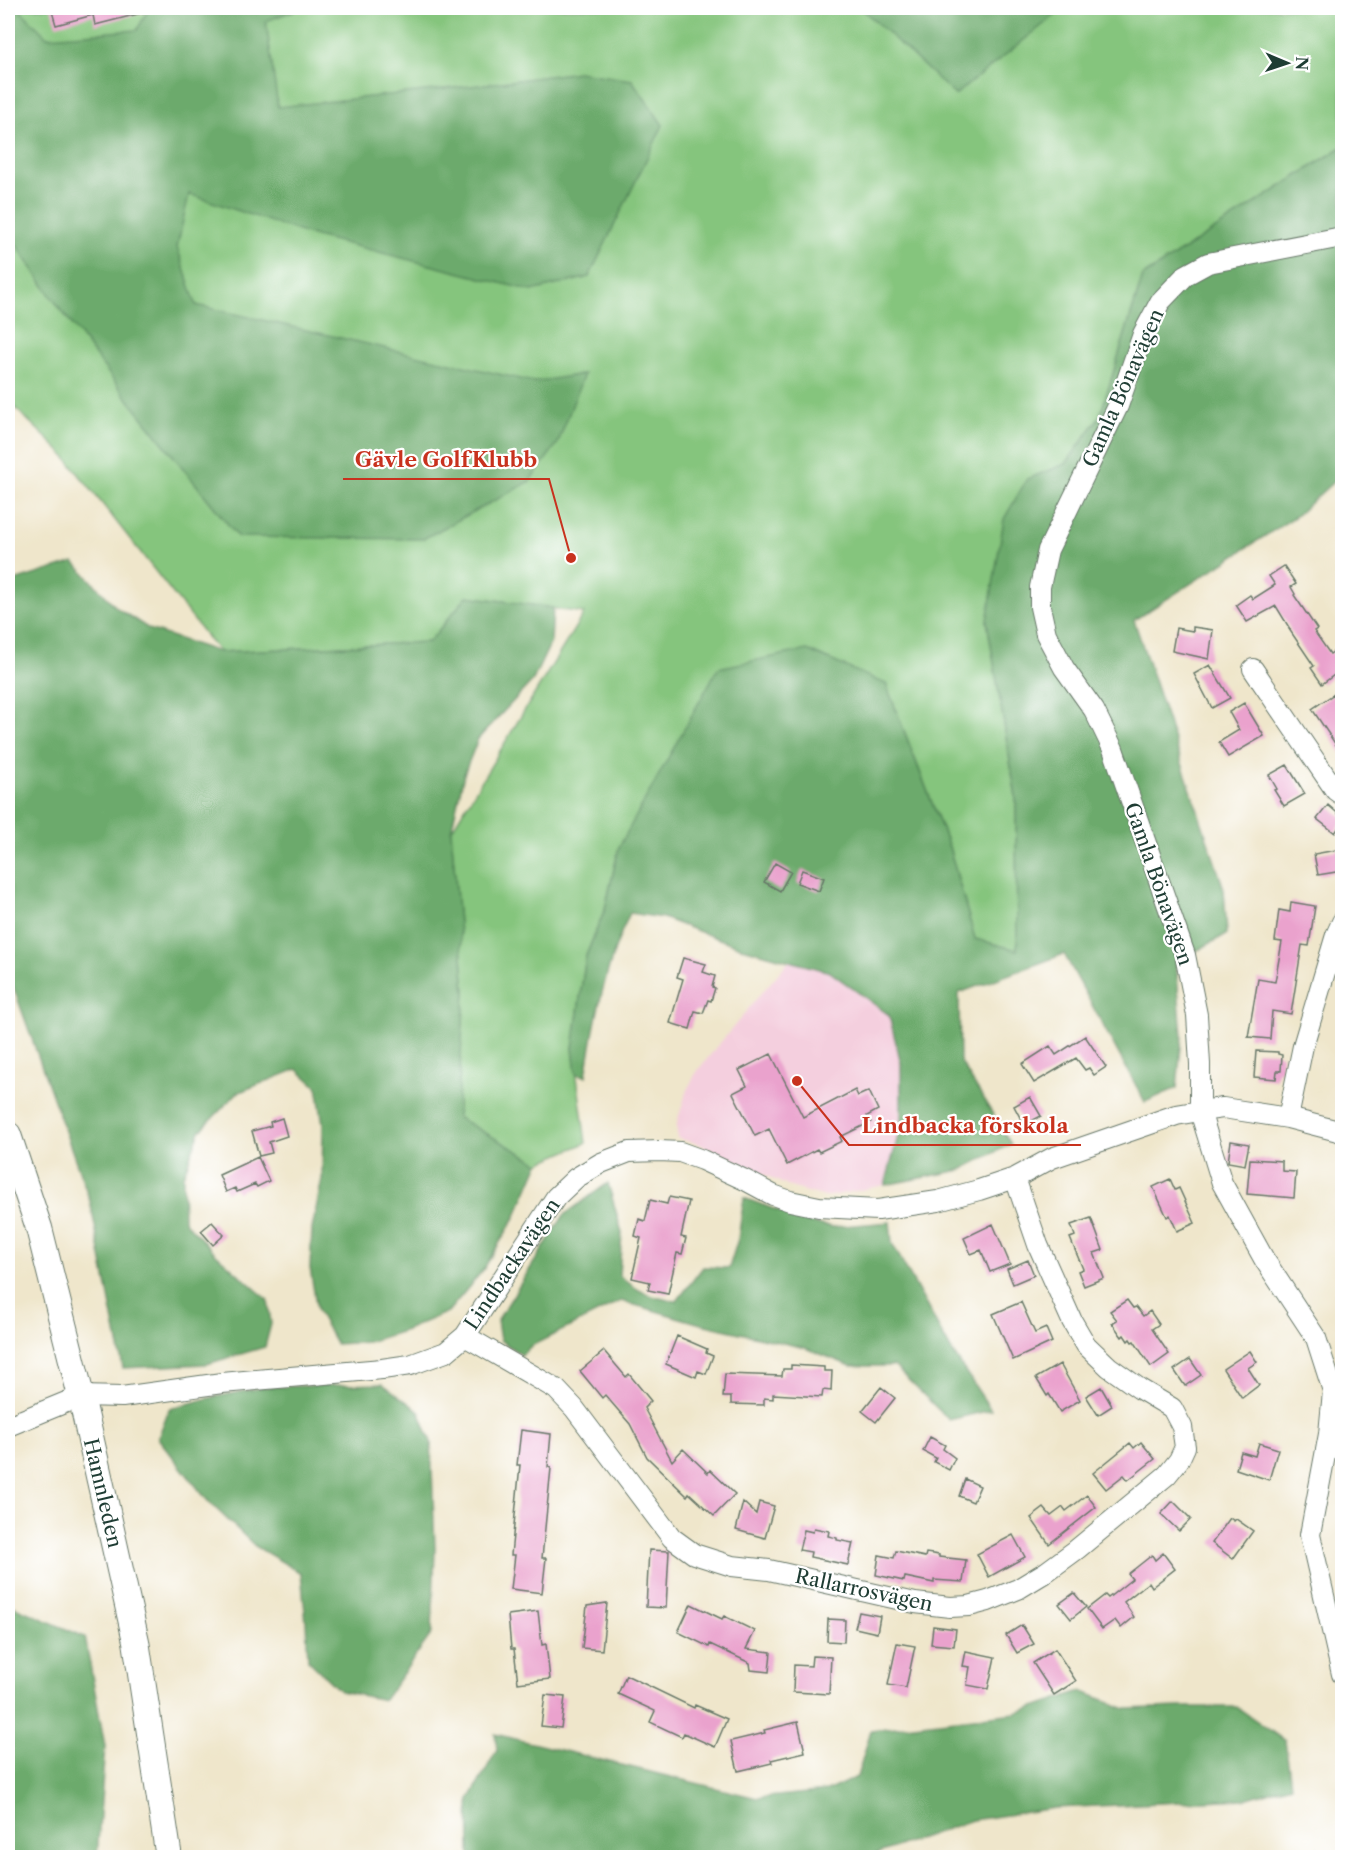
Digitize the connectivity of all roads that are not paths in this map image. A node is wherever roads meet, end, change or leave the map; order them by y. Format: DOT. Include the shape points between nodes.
graph roads {
  1 [pos="1342,237"];
  2 [pos="1253,669"];
  3 [pos="1342,795"];
  4 [pos="1342,922"];
  5 [pos="1200,1111"];
  6 [pos="1288,1118"];
  7 [pos="1342,1132"];
  8 [pos="8,1135"];
  9 [pos="1015,1178"];
  10 [pos="465,1336"];
  11 [pos="81,1396"];
  12 [pos="8,1426"];
  13 [pos="1336,1438"];
  14 [pos="1342,1674"];
  15 [pos="169,1857"];
  1 -- 5 [label="street, Gamla Bönavägen" via="1208,263 1186,275 1160,303 1143,334 1118,406 1048,550 1040,587 1047,634 1113,749 1185,955 1197,1015"];
  2 -- 3 [label="street"];
  4 -- 6 [label="street" via="1303,1046"];
  5 -- 6 [label="street, Lindbackavägen" via="1222,1108"];
  5 -- 9 [label="street, Lindbackavägen" via="1176,1115 1052,1158"];
  5 -- 13 [label="street, Gamla Bönavägen" via="1222,1183 1264,1259 1316,1338 1333,1391"];
  6 -- 7 [label="street, Lindbackavägen"];
  8 -- 11 [label="main road, Hamnleden" via="39,1228"];
  9 -- 10 [label="street, Lindbackavägen" via="938,1201 844,1209 773,1196 680,1152 629,1152 576,1178 556,1197"];
  9 -- 10 [label="street, Rallarrosvägen" via="1038,1245 1086,1345 1109,1367 1172,1408 1182,1427 1185,1448 1167,1475 1076,1550 1018,1589 988,1601 950,1607 915,1603 769,1570 732,1566 694,1554 672,1538 556,1389"];
  10 -- 11 [label="street, Lindbackavägen" via="446,1352 410,1365 122,1397"];
  11 -- 12 [label="street"];
  11 -- 15 [label="main road, Hamnleden" via="136,1641"];
  13 -- 14 [label="street, Gamla Bönavägen" via="1310,1535"];
}
